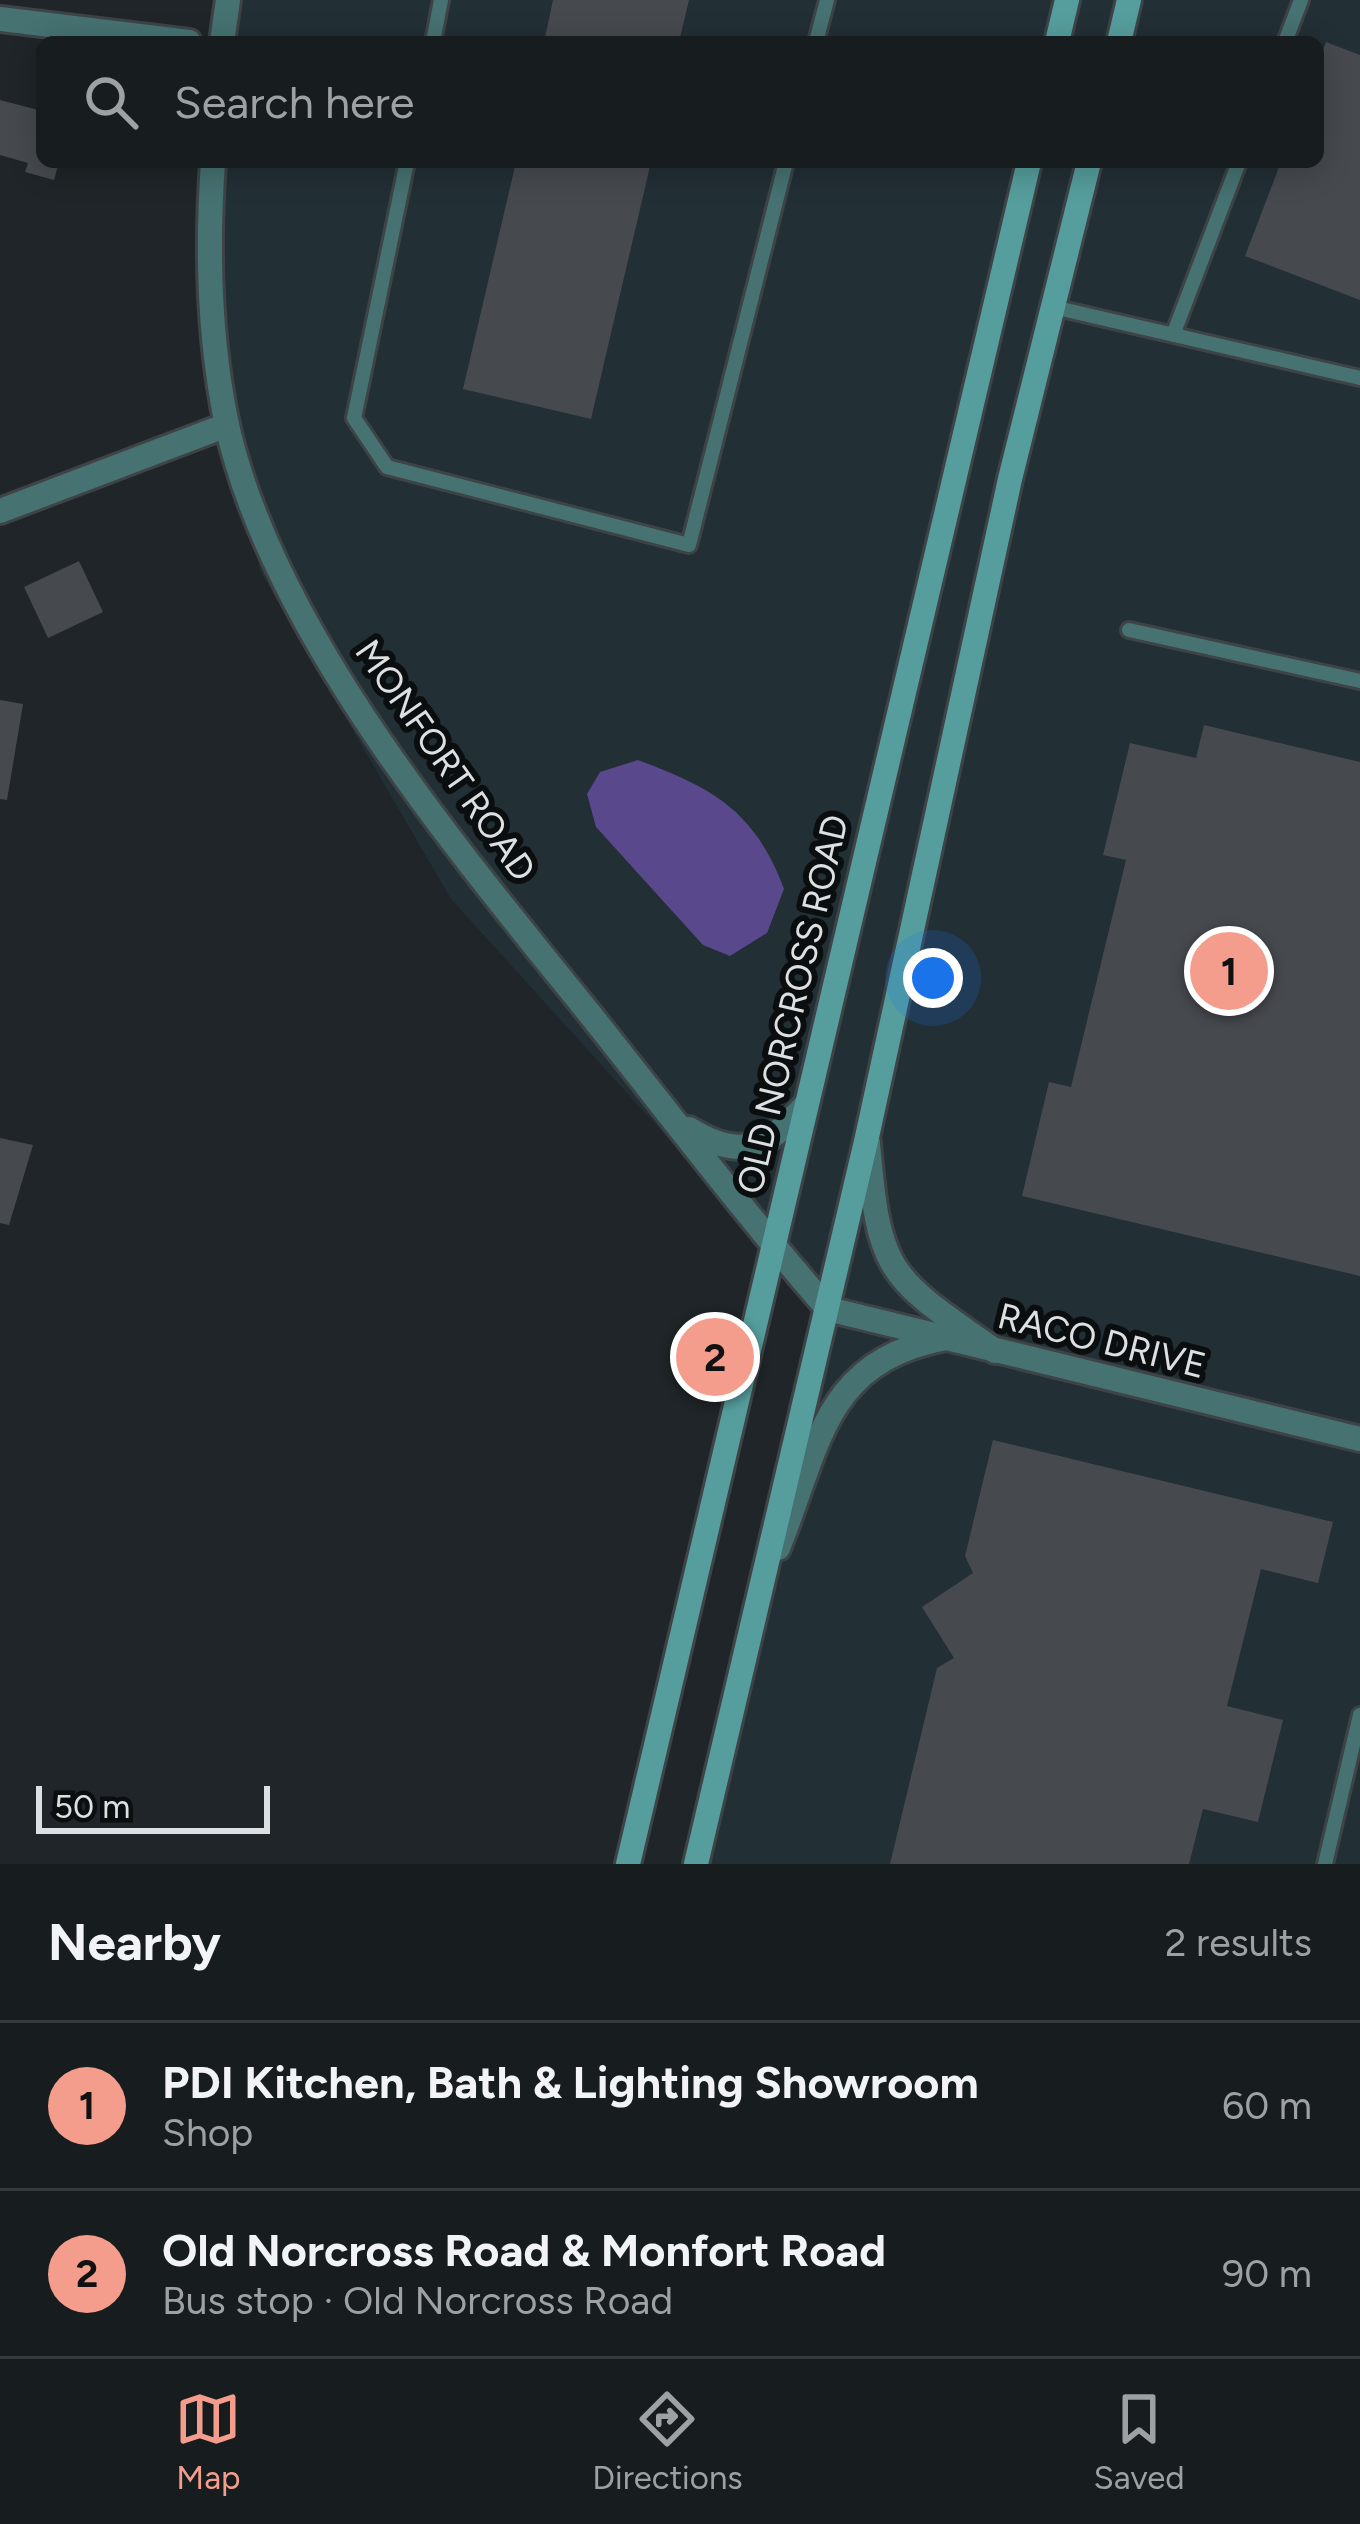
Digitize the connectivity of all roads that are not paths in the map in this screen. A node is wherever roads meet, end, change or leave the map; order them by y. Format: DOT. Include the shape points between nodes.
graph roads {
  1 [pos="228,0"];
  2 [pos="441,0"];
  3 [pos="827,0"];
  4 [pos="1067,0"];
  5 [pos="1130,0"];
  6 [pos="1301,0"];
  7 [pos="0,19"];
  8 [pos="140,36"];
  9 [pos="223,36"];
  10 [pos="434,36"];
  11 [pos="818,36"];
  12 [pos="1058,36"];
  13 [pos="1121,36"];
  14 [pos="1287,36"];
  15 [pos="213,168"];
  16 [pos="406,168"];
  17 [pos="784,168"];
  18 [pos="1027,168"];
  19 [pos="1088,168"];
  20 [pos="1237,168"];
  21 [pos="1053,307"];
  22 [pos="1173,335"];
  23 [pos="1360,379"];
  24 [pos="227,425"];
  25 [pos="0,511"];
  26 [pos="1129,630"];
  27 [pos="1360,681"];
  28 [pos="805,1106"];
  29 [pos="676,1122"];
  30 [pos="868,1137"];
  31 [pos="771,1244"];
  32 [pos="828,1309"];
  33 [pos="946,1338"];
  34 [pos="994,1351"];
  35 [pos="1360,1439"];
  36 [pos="760,1595"];
  37 [pos="1360,1715"];
  38 [pos="628,1864"];
  39 [pos="696,1864"];
  40 [pos="1325,1864"];
  1 -- 9 [label="street"];
  2 -- 10 [label="lane"];
  3 -- 11 [label="lane"];
  4 -- 12 [label="main road"];
  5 -- 13 [label="main road"];
  6 -- 14 [label="lane"];
  7 -- 8 [label="street"];
  15 -- 24 [label="street, MONFORT ROAD" via="207,248"];
  16 -- 17 [label="lane" via="354,418 387,467 689,545"];
  18 -- 28 [label="main road, OLD NORCROSS ROAD"];
  19 -- 21 [label="main road"];
  20 -- 22 [label="lane"];
  21 -- 22 [label="lane"];
  21 -- 30 [label="main road"];
  22 -- 23 [label="lane"];
  24 -- 25 [label="street"];
  24 -- 29 [label="street, MONFORT ROAD" via="266,541 341,680 445,832"];
  26 -- 27 [label="lane"];
  28 -- 29 [label="street" via="775,1139 748,1148 713,1144"];
  28 -- 31 [label="main road, OLD NORCROSS ROAD"];
  29 -- 31 [label="street, MONFORT ROAD"];
  30 -- 32 [label="main road"];
  30 -- 34 [label="street" via="875,1230 904,1287"];
  31 -- 32 [label="street, MONFORT ROAD"];
  31 -- 38 [label="main road, OLD NORCROSS ROAD"];
  32 -- 33 [label="street, RACO DRIVE"];
  32 -- 36 [label="main road"];
  33 -- 34 [label="street, RACO DRIVE"];
  33 -- 36 [label="street" via="886,1353 840,1394"];
  34 -- 35 [label="street, RACO DRIVE"];
  36 -- 39 [label="main road"];
  37 -- 40 [label="lane"];
}
